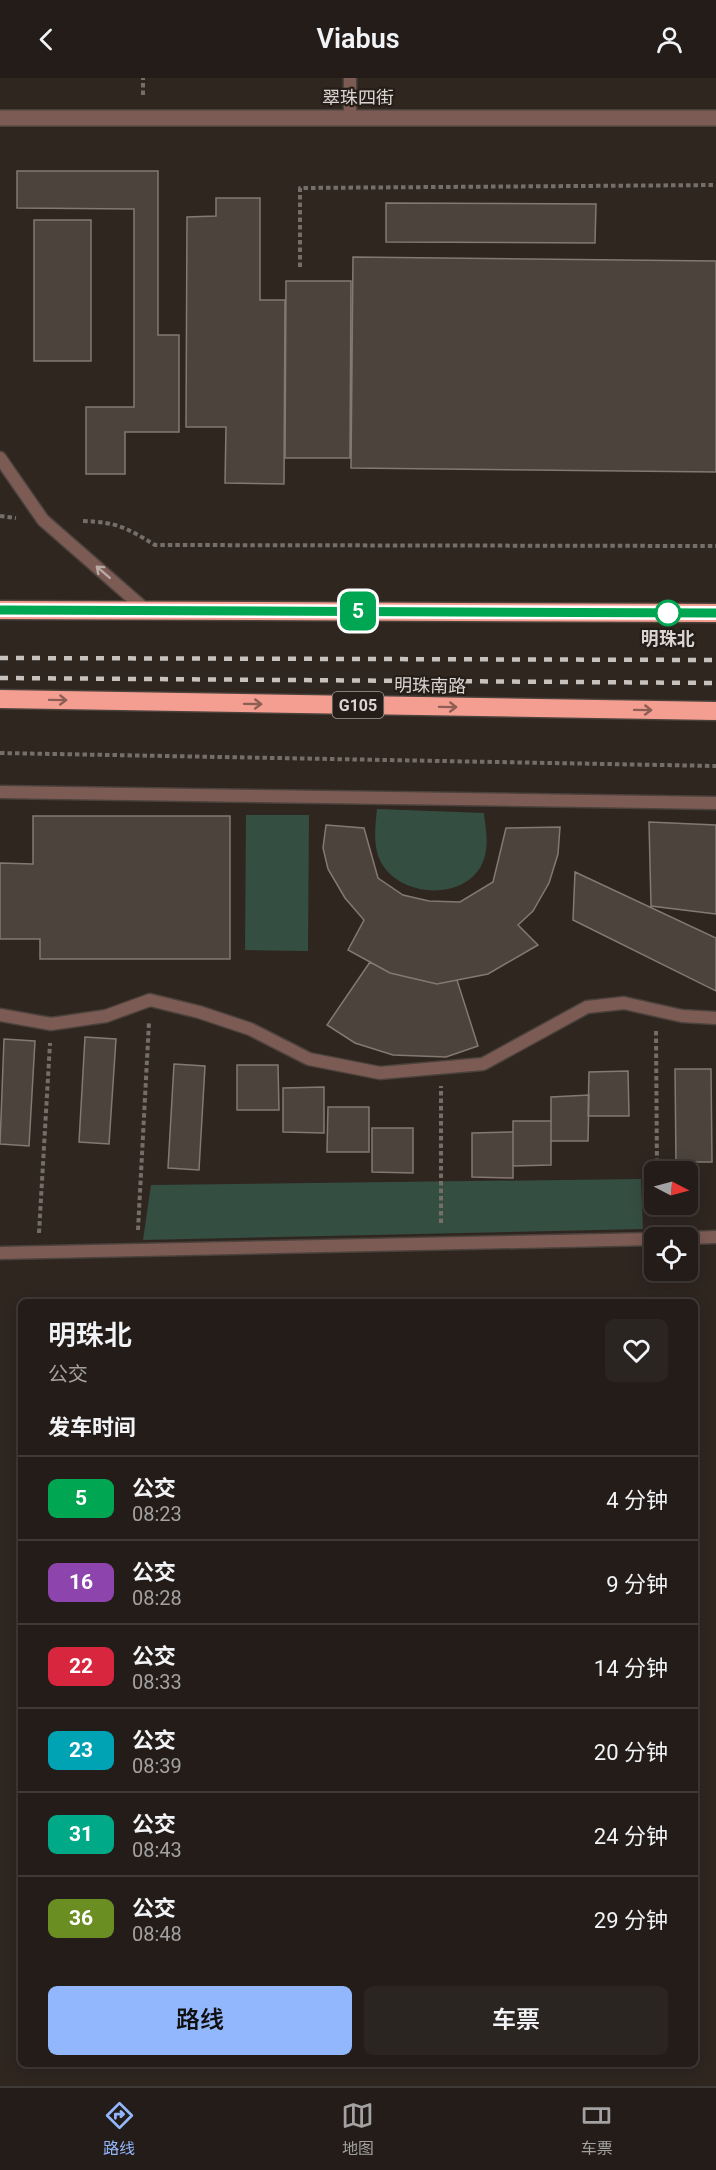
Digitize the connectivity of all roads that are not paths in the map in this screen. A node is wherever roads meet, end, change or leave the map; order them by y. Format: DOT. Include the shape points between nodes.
graph roads {
  1 [pos="350,78"];
  2 [pos="0,118"];
  3 [pos="350,118"];
  4 [pos="716,118"];
  5 [pos="0,458"];
  6 [pos="0,610"];
  7 [pos="147,611"];
  8 [pos="716,613"];
  9 [pos="0,699"];
  10 [pos="716,711"];
  11 [pos="0,792"];
  12 [pos="716,803"];
  13 [pos="0,1015"];
  14 [pos="716,1018"];
  15 [pos="698,1238"];
  16 [pos="716,1238"];
  17 [pos="644,1239"];
  18 [pos="0,1253"];
  1 -- 3 [label="lane"];
  2 -- 3 [label="street, 翠珠四街"];
  3 -- 4 [label="street, 翠珠四街"];
  7 -- 5 [label="lane, one-way" via="43,520"];
  6 -- 7 [label="highway"];
  7 -- 8 [label="highway"];
  9 -- 10 [label="highway, 明珠南路 / G105, one-way"];
  11 -- 12 [label="lane"];
  13 -- 14 [label="lane" via="51,1024 106,1016 150,1000 250,1029 309,1059 380,1073 483,1064 587,1007 624,1003 682,1016"];
  15 -- 16 [label="lane"];
  17 -- 18 [label="lane"];
}
